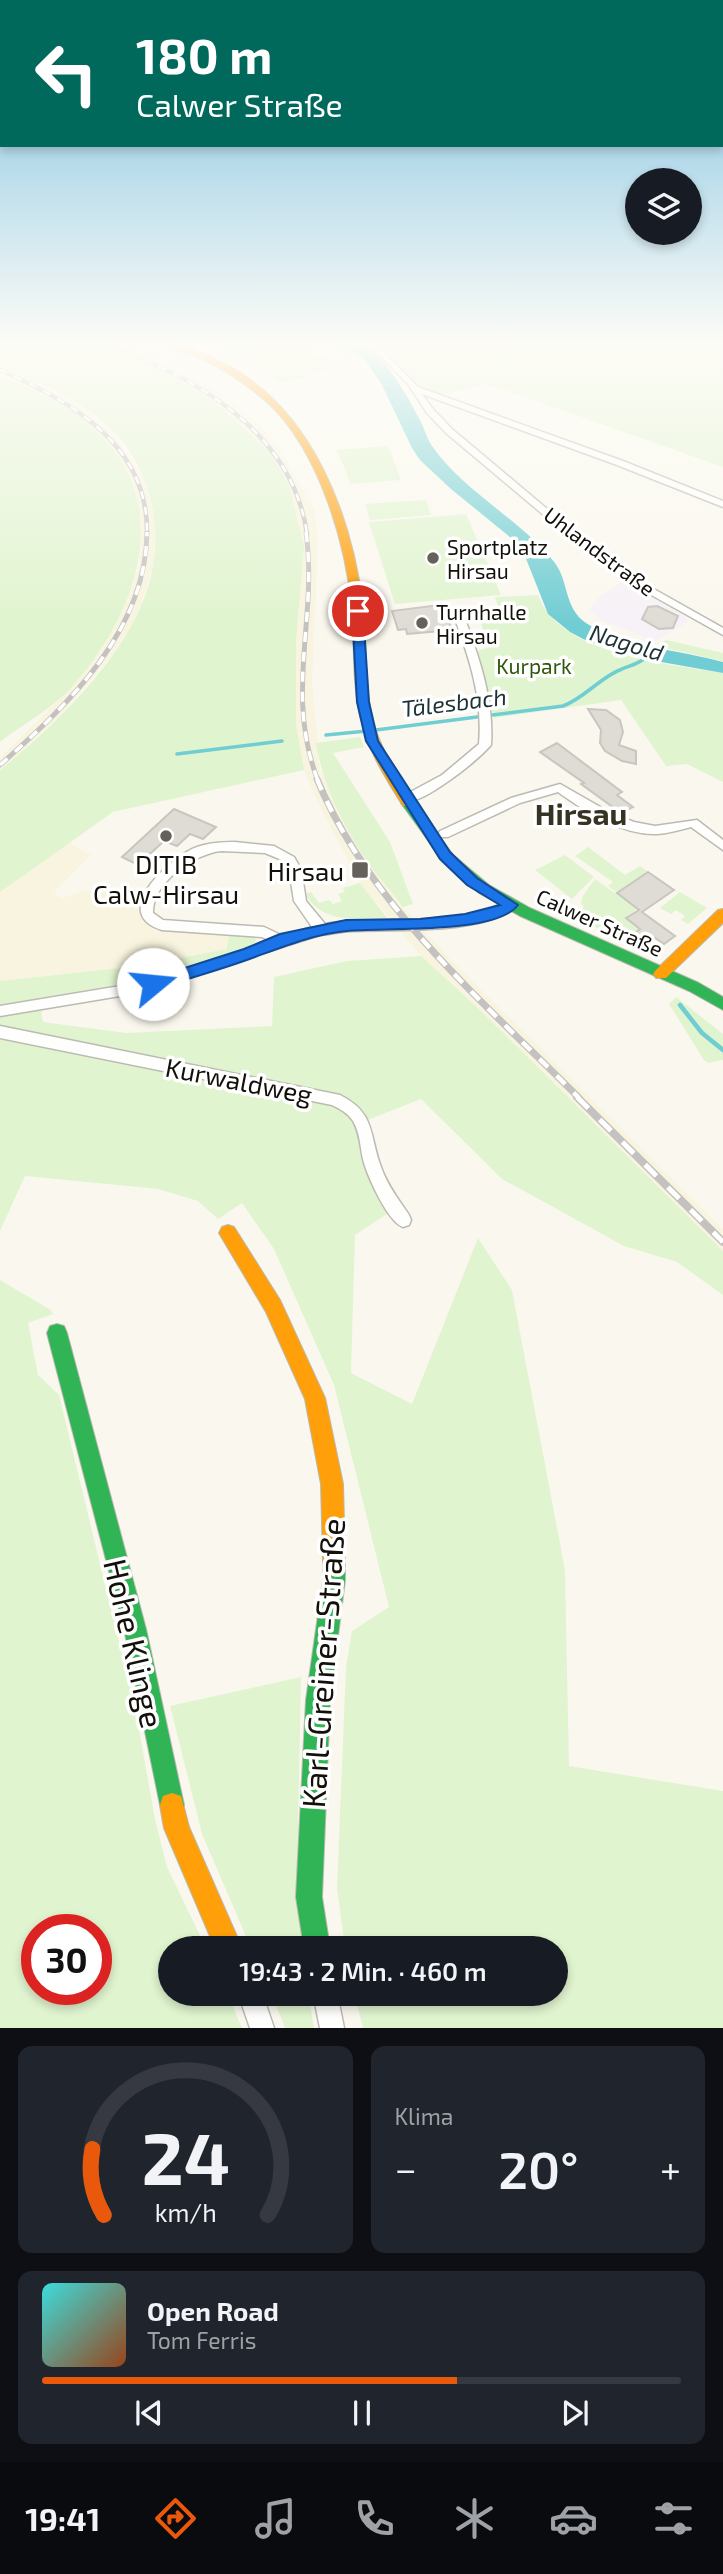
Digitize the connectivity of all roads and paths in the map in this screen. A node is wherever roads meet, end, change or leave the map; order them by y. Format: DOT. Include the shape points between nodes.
graph roads {
  1 [pos="300,436"];
  2 [pos="455,436"];
  3 [pos="545,436"];
  4 [pos="723,504"];
  5 [pos="460,619"];
  6 [pos="723,632"];
  7 [pos="407,799"];
  8 [pos="444,834"];
  9 [pos="723,846"];
  10 [pos="510,905"];
  11 [pos="723,914"];
  12 [pos="323,931"];
  13 [pos="280,940"];
  14 [pos="691,962"];
  15 [pos="661,974"];
  16 [pos="718,1000"];
  17 [pos="0,1011"];
  18 [pos="723,1020"];
  19 [pos="0,1032"];
  20 [pos="403,1220"];
  21 [pos="228,1234"];
  22 [pos="57,1333"];
  23 [pos="224,1936"];
  24 [pos="315,1936"];
  25 [pos="254,2006"];
  26 [pos="328,2006"];
  27 [pos="262,2028"];
  28 [pos="332,2028"];
  1 -- 7 [label="main road, Calwer Straße" via="322,478 350,564 366,721 372,741"];
  2 -- 6 [label="street, Uhlandstraße" via="568,531 649,590"];
  3 -- 4 [label="street"];
  5 -- 7 [label="street" via="472,651 485,716 485,745 446,778"];
  7 -- 10 [label="main road, Calwer Straße" via="457,868"];
  8 -- 9 [label="street" via="545,790 560,788 618,820 654,830 693,823"];
  10 -- 12 [label="street" via="500,912 465,919"];
  10 -- 15 [label="main road, Calwer Straße"];
  11 -- 14 [label="main road, Calwer Straße"];
  12 -- 13 [label="street"];
  12 -- 13 [label="street" via="300,902 295,868 276,850 235,846 199,851 149,895 145,911 162,925 264,932"];
  13 -- 17 [label="street" via="153,984"];
  14 -- 15 [label="main road, Calwer Straße"];
  14 -- 16 [label="main road"];
  15 -- 16 [label="main road"];
  15 -- 18 [label="main road"];
  19 -- 20 [label="street, Kurwaldweg" via="352,1106 362,1120 376,1175"];
  21 -- 24 [label="main road, Karl-Greiner-Straße" via="273,1306 315,1398 332,1484 334,1580 318,1700 309,1897"];
  22 -- 23 [label="main road, Hohe Klinge" via="135,1629 177,1828"];
  25 -- 27 [label="street"];
  26 -- 28 [label="street"];
}
